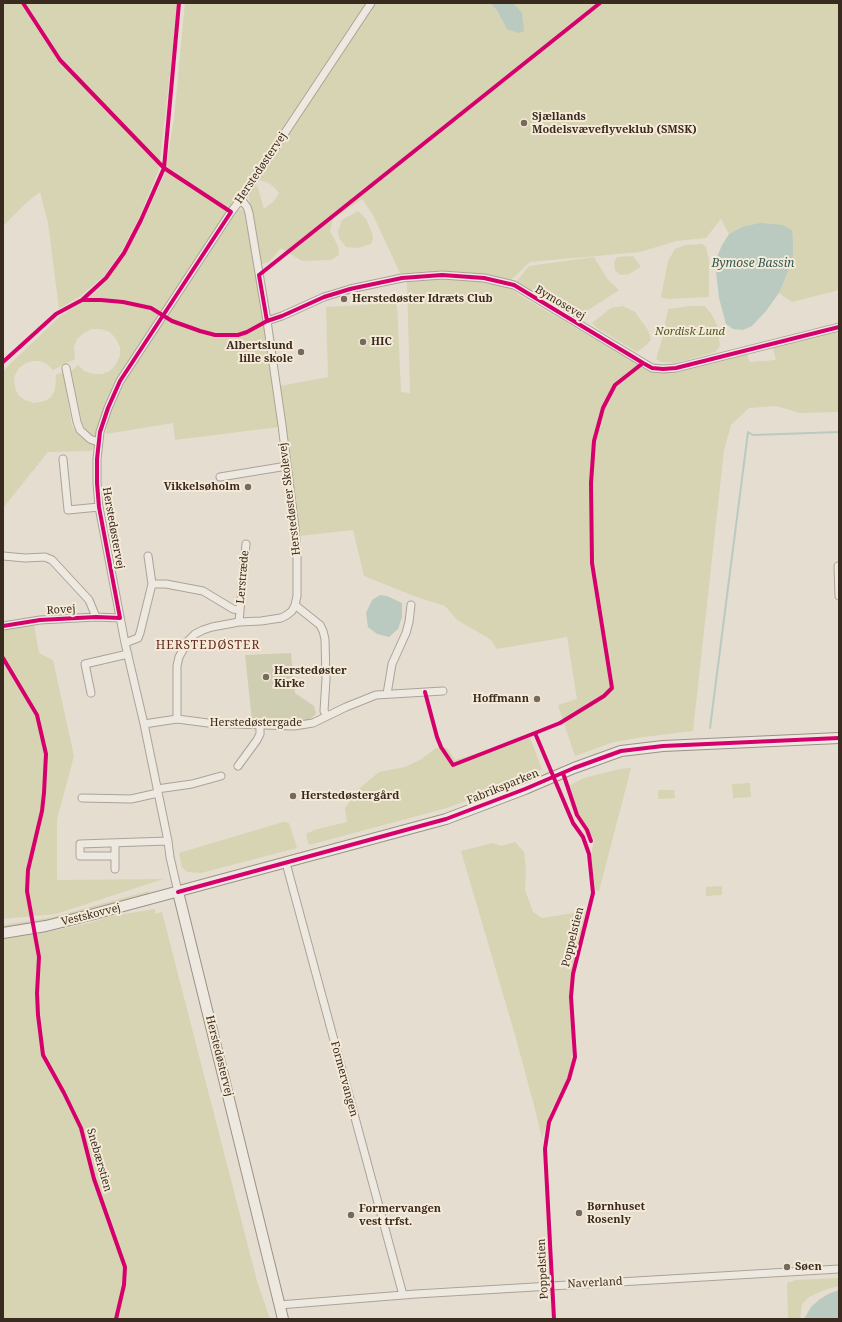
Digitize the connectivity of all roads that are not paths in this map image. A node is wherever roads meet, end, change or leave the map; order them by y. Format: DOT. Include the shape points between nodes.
graph roads {
  1 [pos="371,3"];
  2 [pos="241,199"];
  3 [pos="267,321"];
  4 [pos="839,327"];
  5 [pos="66,368"];
  6 [pos="98,442"];
  7 [pos="63,459"];
  8 [pos="287,466"];
  9 [pos="220,477"];
  10 [pos="99,507"];
  11 [pos="246,544"];
  12 [pos="3,556"];
  13 [pos="148,556"];
  14 [pos="838,566"];
  15 [pos="152,584"];
  16 [pos="839,596"];
  17 [pos="295,605"];
  18 [pos="411,605"];
  19 [pos="240,610"];
  20 [pos="96,617"];
  21 [pos="120,618"];
  22 [pos="239,622"];
  23 [pos="3,626"];
  24 [pos="125,643"];
  25 [pos="128,654"];
  26 [pos="443,690"];
  27 [pos="91,693"];
  28 [pos="387,694"];
  29 [pos="327,716"];
  30 [pos="176,719"];
  31 [pos="144,724"];
  32 [pos="260,726"];
  33 [pos="839,738"];
  34 [pos="238,766"];
  35 [pos="221,776"];
  36 [pos="158,791"];
  37 [pos="82,798"];
  38 [pos="168,841"];
  39 [pos="114,843"];
  40 [pos="115,856"];
  41 [pos="286,863"];
  42 [pos="115,869"];
  43 [pos="178,892"];
  44 [pos="3,933"];
  45 [pos="839,1269"];
  46 [pos="403,1295"];
  47 [pos="279,1304"];
  48 [pos="283,1319"];
  1 -- 2 [label="street, Herstedøstervej"];
  2 -- 3 [label="street, Herstedøster Skolevej" via="249,213"];
  2 -- 6 [label="street, Herstedøstervej" via="120,381 108,408"];
  3 -- 4 [label="street, Bymosevej" via="350,289 402,278 442,275 484,278 514,285 652,368 676,368"];
  3 -- 8 [label="street, Herstedøster Skolevej"];
  5 -- 6 [label="street" via="79,426 85,435"];
  6 -- 10 [label="street, Herstedøstervej"];
  7 -- 10 [label="street" via="68,510"];
  8 -- 9 [label="street"];
  8 -- 17 [label="street, Herstedøster Skolevej" via="297,555"];
  10 -- 21 [label="street, Herstedøstervej"];
  11 -- 19 [label="street, Lerstræde"];
  12 -- 20 [label="street" via="45,557 52,560 90,600"];
  13 -- 15 [label="street"];
  14 -- 16 [label="street"];
  15 -- 19 [label="street, Lerstræde" via="203,591 233,609"];
  15 -- 24 [label="street" via="138,638"];
  17 -- 22 [label="street" via="292,611 281,618"];
  17 -- 29 [label="street" via="320,625 323,631 326,680 324,711"];
  18 -- 28 [label="street" via="406,633 392,664"];
  19 -- 22 [label="street, Lerstræde"];
  20 -- 21 [label="street, Rovej"];
  20 -- 23 [label="street, Rovej" via="40,620"];
  21 -- 24 [label="street, Herstedøstervej"];
  22 -- 30 [label="street" via="212,626 195,634 188,641 177,666"];
  24 -- 25 [label="street, Herstedøstervej"];
  25 -- 27 [label="street" via="85,664"];
  25 -- 31 [label="street, Herstedøstervej"];
  26 -- 28 [label="street, Herstedøstergade"];
  28 -- 29 [label="street, Herstedøstergade" via="363,699"];
  29 -- 32 [label="street, Herstedøstergade" via="313,723 294,726"];
  30 -- 31 [label="street, Herstedøstergade"];
  30 -- 32 [label="street, Herstedøstergade" via="208,724"];
  31 -- 36 [label="street, Herstedøstervej"];
  32 -- 34 [label="street" via="257,740"];
  33 -- 41 [label="street, Fabriksparken" via="663,746 621,751 446,819"];
  35 -- 36 [label="street"];
  36 -- 37 [label="street" via="131,799"];
  36 -- 38 [label="street, Herstedøstervej"];
  38 -- 39 [label="street"];
  38 -- 43 [label="street, Herstedøstervej"];
  39 -- 40 [label="street"];
  39 -- 40 [label="street" via="80,844 80,856"];
  40 -- 42 [label="street"];
  41 -- 43 [label="street, Fabriksparken"];
  41 -- 46 [label="street, Formervangen"];
  43 -- 44 [label="street, Vestskovvej" via="46,926"];
  43 -- 47 [label="street, Herstedøstervej"];
  45 -- 46 [label="street, Naverland"];
  46 -- 47 [label="street, Naverland"];
  47 -- 48 [label="street, Herstedøstervej"];
}
